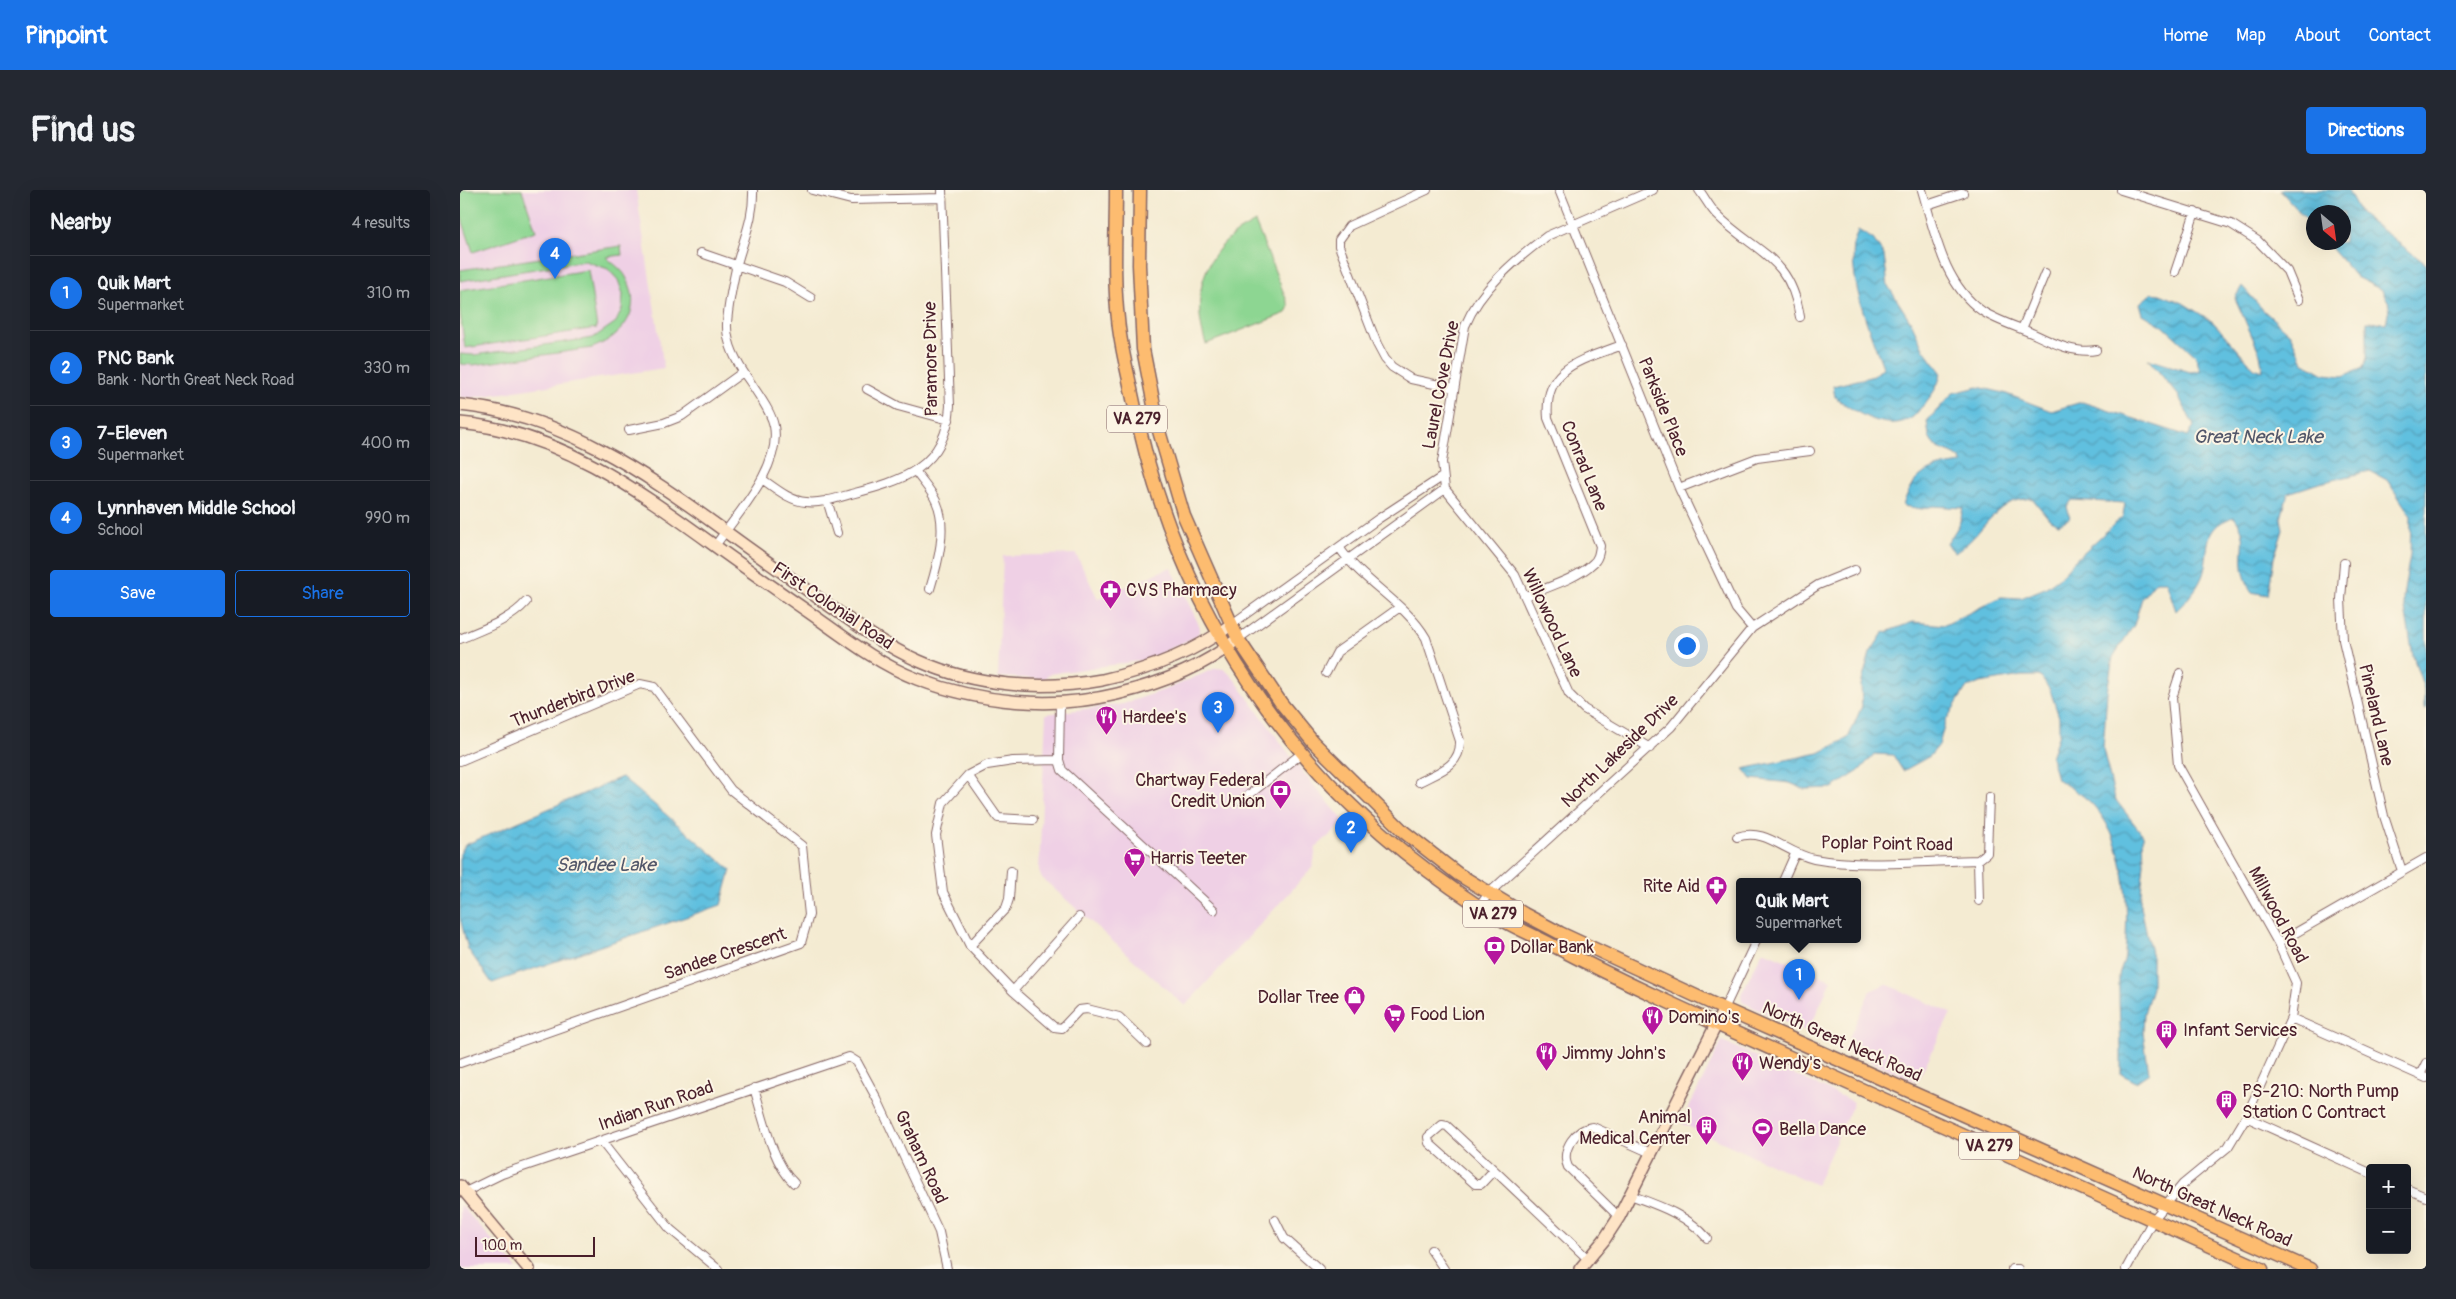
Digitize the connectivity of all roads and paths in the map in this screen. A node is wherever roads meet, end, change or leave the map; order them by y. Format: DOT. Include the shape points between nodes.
graph roads {
  1 [pos="754,190"];
  2 [pos="812,190"];
  3 [pos="1116,190"];
  4 [pos="1140,190"];
  5 [pos="1427,190"];
  6 [pos="1559,190"];
  7 [pos="1653,190"];
  8 [pos="1699,190"];
  9 [pos="1922,190"];
  10 [pos="2121,190"];
  11 [pos="827,192"];
  12 [pos="942,194"];
  13 [pos="1963,194"];
  14 [pos="1927,205"];
  15 [pos="2194,212"];
  16 [pos="1573,224"];
  17 [pos="701,253"];
  18 [pos="737,265"];
  19 [pos="2175,272"];
  20 [pos="2045,273"];
  21 [pos="811,298"];
  22 [pos="2299,300"];
  23 [pos="1800,317"];
  24 [pos="2022,329"];
  25 [pos="1622,345"];
  26 [pos="2096,350"];
  27 [pos="743,372"];
  28 [pos="1453,388"];
  29 [pos="867,389"];
  30 [pos="460,405"];
  31 [pos="949,420"];
  32 [pos="460,423"];
  33 [pos="629,430"];
  34 [pos="1810,451"];
  35 [pos="916,472"];
  36 [pos="1442,477"];
  37 [pos="762,479"];
  38 [pos="1679,488"];
  39 [pos="1445,490"];
  40 [pos="827,500"];
  41 [pos="725,532"];
  42 [pos="837,533"];
  43 [pos="715,546"];
  44 [pos="1339,547"];
  45 [pos="1347,559"];
  46 [pos="2344,563"];
  47 [pos="1855,570"];
  48 [pos="930,589"];
  49 [pos="1526,596"];
  50 [pos="526,602"];
  51 [pos="1400,607"];
  52 [pos="1232,624"];
  53 [pos="1752,628"];
  54 [pos="1218,634"];
  55 [pos="460,639"];
  56 [pos="1238,639"];
  57 [pos="1226,649"];
  58 [pos="1326,673"];
  59 [pos="2180,673"];
  60 [pos="1060,703"];
  61 [pos="682,725"];
  62 [pos="1650,748"];
  63 [pos="1301,754"];
  64 [pos="1059,760"];
  65 [pos="460,761"];
  66 [pos="968,775"];
  67 [pos="1419,782"];
  68 [pos="1989,797"];
  69 [pos="1240,801"];
  70 [pos="1033,820"];
  71 [pos="1737,837"];
  72 [pos="1796,854"];
  73 [pos="2426,858"];
  74 [pos="1978,860"];
  75 [pos="1011,871"];
  76 [pos="2402,871"];
  77 [pos="1784,878"];
  78 [pos="1489,893"];
  79 [pos="1979,901"];
  80 [pos="1479,907"];
  81 [pos="1214,910"];
  82 [pos="1079,917"];
  83 [pos="1755,943"];
  84 [pos="2278,943"];
  85 [pos="970,946"];
  86 [pos="1013,991"];
  87 [pos="1724,1009"];
  88 [pos="2290,1018"];
  89 [pos="1716,1024"];
  90 [pos="1146,1044"];
  91 [pos="857,1062"];
  92 [pos="460,1063"];
  93 [pos="2426,1063"];
  94 [pos="2423,1077"];
  95 [pos="754,1088"];
  96 [pos="2246,1117"];
  97 [pos="601,1141"];
  98 [pos="1651,1153"];
  99 [pos="1494,1170"];
  100 [pos="2366,1171"];
  101 [pos="794,1183"];
  102 [pos="463,1189"];
  103 [pos="2411,1191"];
  104 [pos="1630,1195"];
  105 [pos="2426,1197"];
  106 [pos="2166,1206"];
  107 [pos="1619,1217"];
  108 [pos="1275,1220"];
  109 [pos="2154,1220"];
  110 [pos="1707,1238"];
  111 [pos="1431,1250"];
  112 [pos="1589,1260"];
  113 [pos="529,1269"];
  114 [pos="718,1269"];
  115 [pos="947,1269"];
  116 [pos="1319,1269"];
  117 [pos="1444,1269"];
  118 [pos="1580,1269"];
  119 [pos="2012,1269"];
  120 [pos="2018,1269"];
  121 [pos="2126,1269"];
  122 [pos="2262,1269"];
  123 [pos="2310,1269"];
  1 -- 18 [label="street" via="754,211"];
  2 -- 11 [label="street"];
  3 -- 54 [label="main road, North Great Neck Road / VA 279" via="1118,323 1141,442 1177,550"];
  4 -- 52 [label="main road, North Great Neck Road / VA 279" via="1143,348 1159,431 1184,516"];
  5 -- 28 [label="street" via="1348,226 1339,240 1341,256 1385,359 1401,373 1424,383"];
  6 -- 16 [label="street, Parkside Place"];
  7 -- 16 [label="street, Laurel Cove Drive"];
  8 -- 23 [label="street" via="1717,215 1778,264 1796,295"];
  9 -- 14 [label="street"];
  10 -- 15 [label="street"];
  11 -- 12 [label="street" via="851,200"];
  12 -- 31 [label="street, Paramore Drive"];
  13 -- 14 [label="street"];
  14 -- 24 [label="street" via="1946,266 1962,292 1984,312"];
  15 -- 19 [label="street"];
  15 -- 22 [label="street" via="2231,224 2258,241 2288,271"];
  16 -- 25 [label="street, Parkside Place"];
  16 -- 28 [label="street, Laurel Cove Drive" via="1535,245 1475,305 1465,326"];
  17 -- 18 [label="street"];
  18 -- 21 [label="street" via="785,282"];
  18 -- 27 [label="street" via="727,325 731,346"];
  20 -- 24 [label="street"];
  24 -- 26 [label="street" via="2073,350"];
  25 -- 38 [label="street, Parkside Place"];
  25 -- 49 [label="street, Conrad Lane" via="1562,371 1549,392 1547,405 1548,418 1600,546 1599,554 1584,570"];
  27 -- 33 [label="street" via="682,416"];
  27 -- 37 [label="street" via="762,400 774,426 774,450"];
  28 -- 36 [label="street, Laurel Cove Drive"];
  29 -- 31 [label="street" via="898,406"];
  30 -- 41 [label="main road, First Colonial Road" via="531,420 584,440 636,469"];
  31 -- 35 [label="street, Paramore Drive" via="934,452"];
  32 -- 43 [label="main road, First Colonial Road" via="528,438 586,461 641,492"];
  34 -- 38 [label="street" via="1757,458"];
  35 -- 40 [label="street, Paramore Drive" via="893,483"];
  35 -- 48 [label="street" via="936,500 941,518 938,564"];
  36 -- 39 [label="street, Laurel Cove Drive"];
  36 -- 44 [label="street"];
  37 -- 40 [label="street, Paramore Drive" via="794,500 807,503"];
  37 -- 41 [label="street"];
  38 -- 53 [label="street, Parkside Place" via="1736,610"];
  39 -- 45 [label="street"];
  39 -- 49 [label="street, Willowood Lane" via="1504,558"];
  40 -- 42 [label="street"];
  41 -- 43 [label="street"];
  41 -- 54 [label="main road, First Colonial Road" via="871,635 921,662 970,678 1012,685 1089,682 1122,676"];
  43 -- 60 [label="main road, First Colonial Road" via="872,657 917,679 988,699"];
  44 -- 45 [label="street"];
  44 -- 52 [label="street"];
  45 -- 51 [label="street"];
  45 -- 56 [label="street"];
  46 -- 76 [label="street, Pineland Lane" via="2341,599 2343,640 2384,816"];
  47 -- 53 [label="street, North Lakeside Drive" via="1818,585"];
  49 -- 62 [label="street, Willowood Lane" via="1561,680 1576,704"];
  50 -- 55 [label="street" via="506,619"];
  51 -- 58 [label="street" via="1337,652"];
  51 -- 67 [label="street" via="1426,638 1460,741 1458,759"];
  52 -- 54 [label="main road, First Colonial Road"];
  52 -- 56 [label="main road, North Great Neck Road / VA 279"];
  53 -- 62 [label="street, North Lakeside Drive" via="1689,707"];
  54 -- 57 [label="main road, North Great Neck Road / VA 279"];
  56 -- 57 [label="main road, First Colonial Road"];
  56 -- 78 [label="main road, North Great Neck Road / VA 279" via="1280,703 1313,742 1404,832 1458,874"];
  57 -- 60 [label="main road, First Colonial Road" via="1155,684"];
  57 -- 63 [label="main road, North Great Neck Road / VA 279"];
  59 -- 84 [label="street, Millwood Road" via="2172,698 2178,765"];
  60 -- 64 [label="street"];
  61 -- 65 [label="street, Thunderbird Drive" via="654,686 640,684"];
  61 -- 92 [label="street, Sandee Crescent" via="731,790 802,846 809,915 801,943"];
  62 -- 78 [label="street, North Lakeside Drive"];
  63 -- 69 [label="street"];
  63 -- 80 [label="main road, North Great Neck Road / VA 279" via="1350,806 1396,847"];
  64 -- 66 [label="street" via="987,765"];
  64 -- 81 [label="street" via="1062,770"];
  66 -- 70 [label="street" via="998,818"];
  66 -- 85 [label="street" via="943,803 936,834 943,892"];
  68 -- 74 [label="street" via="1987,853"];
  71 -- 72 [label="street, Poplar Point Road" via="1758,834"];
  72 -- 74 [label="street, Poplar Point Road" via="1840,862"];
  72 -- 77 [label="street, Poplar Point Road"];
  73 -- 76 [label="street"];
  74 -- 79 [label="street"];
  75 -- 85 [label="street" via="1006,908"];
  76 -- 84 [label="street"];
  78 -- 80 [label="street, North Lakeside Drive"];
  78 -- 87 [label="main road, North Great Neck Road / VA 279" via="1553,929"];
  80 -- 89 [label="main road, North Great Neck Road / VA 279" via="1596,968"];
  82 -- 86 [label="street"];
  83 -- 87 [label="street"];
  84 -- 88 [label="street, Millwood Road" via="2296,983"];
  85 -- 86 [label="street"];
  86 -- 90 [label="street" via="1054,1027 1062,1028 1079,1010 1087,1009 1119,1017"];
  87 -- 89 [label="main road"];
  87 -- 106 [label="main road, North Great Neck Road / VA 279"];
  88 -- 94 [label="street"];
  88 -- 96 [label="street, Millwood Road"];
  89 -- 98 [label="main road"];
  89 -- 109 [label="main road, North Great Neck Road / VA 279"];
  91 -- 95 [label="street, Indian Run Road" via="849,1057 840,1059"];
  91 -- 115 [label="street, Graham Road" via="939,1232"];
  93 -- 94 [label="street"];
  95 -- 97 [label="street, Indian Run Road"];
  95 -- 101 [label="street" via="774,1150 784,1172"];
  96 -- 100 [label="street"];
  96 -- 106 [label="street, Millwood Road" via="2228,1147 2183,1184"];
  97 -- 102 [label="street, Indian Run Road"];
  97 -- 114 [label="street" via="670,1229"];
  98 -- 104 [label="main road"];
  98 -- 107 [label="street" via="1593,1127 1584,1127 1577,1132 1566,1153 1568,1167"];
  99 -- 99 [label="street" via="1447,1126 1438,1127 1428,1137 1429,1143 1475,1184 1481,1184"];
  99 -- 112 [label="street"];
  102 -- 113 [label="main road"];
  103 -- 105 [label="street"];
  104 -- 107 [label="main road"];
  104 -- 110 [label="street" via="1681,1216"];
  106 -- 109 [label="street, Millwood Road"];
  106 -- 123 [label="main road, North Great Neck Road / VA 279"];
  107 -- 112 [label="main road"];
  108 -- 116 [label="street" via="1284,1238"];
  109 -- 121 [label="street, Millwood Road"];
  109 -- 122 [label="main road, North Great Neck Road / VA 279"];
  111 -- 117 [label="street"];
  112 -- 118 [label="main road"];
  119 -- 120 [label="street"];
}
